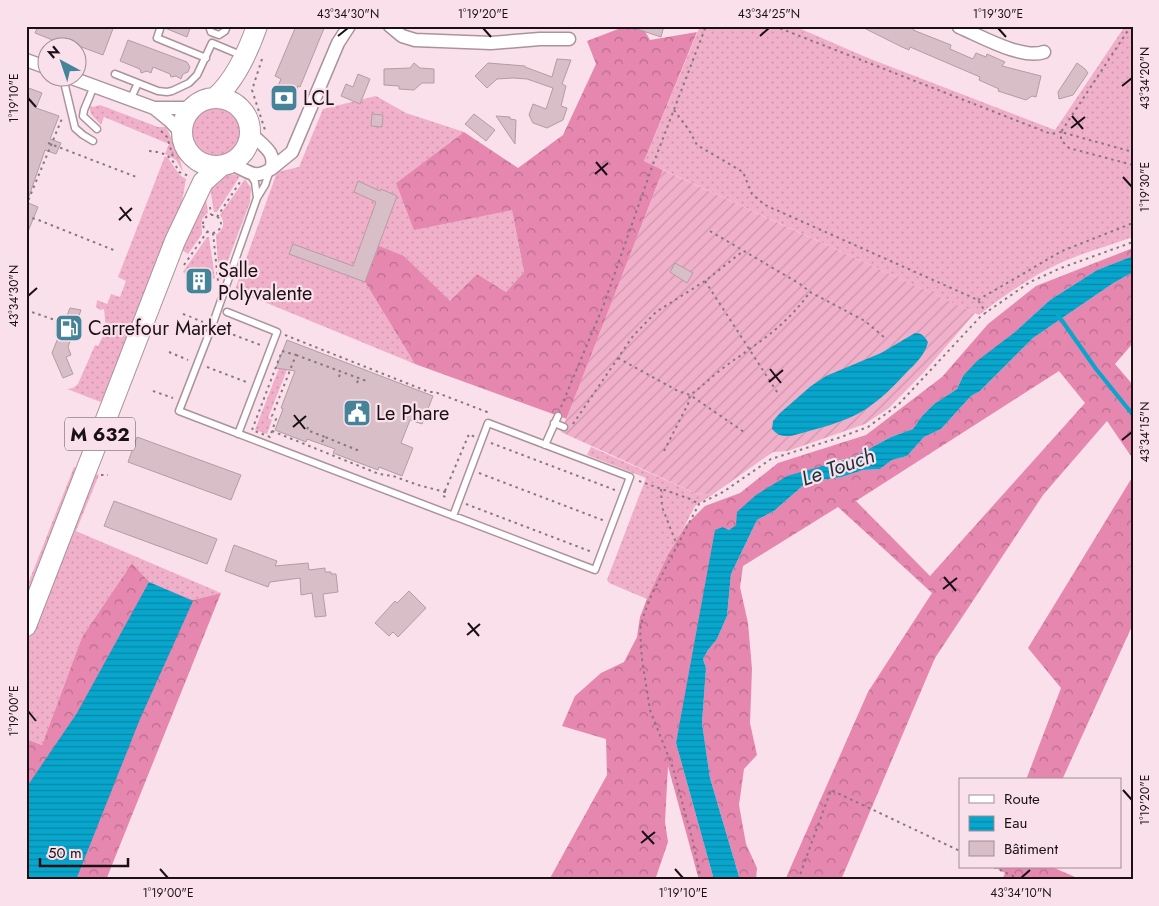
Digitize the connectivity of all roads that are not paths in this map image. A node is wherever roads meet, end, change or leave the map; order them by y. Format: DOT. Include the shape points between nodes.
graph roads {
  1 [pos="161,26"];
  2 [pos="209,26"];
  3 [pos="227,26"];
  4 [pos="258,26"];
  5 [pos="350,26"];
  6 [pos="390,26"];
  7 [pos="959,27"];
  8 [pos="215,35"];
  9 [pos="569,39"];
  10 [pos="212,43"];
  11 [pos="1044,52"];
  12 [pos="252,53"];
  13 [pos="206,58"];
  14 [pos="26,60"];
  15 [pos="38,64"];
  16 [pos="115,74"];
  17 [pos="138,83"];
  18 [pos="88,84"];
  19 [pos="94,86"];
  20 [pos="65,88"];
  21 [pos="215,98"];
  22 [pos="130,100"];
  23 [pos="154,108"];
  24 [pos="192,108"];
  25 [pos="242,109"];
  26 [pos="97,130"];
  27 [pos="182,134"];
  28 [pos="259,135"];
  29 [pos="93,141"];
  30 [pos="296,144"];
  31 [pos="270,151"];
  32 [pos="183,164"];
  33 [pos="225,165"];
  34 [pos="271,169"];
  35 [pos="250,174"];
  36 [pos="258,198"];
  37 [pos="175,241"];
  38 [pos="227,312"];
  39 [pos="558,416"];
  40 [pos="554,423"];
  41 [pos="564,427"];
  42 [pos="238,434"];
  43 [pos="545,445"];
  44 [pos="453,516"];
  45 [pos="26,626"];
  1 -- 13 [label="lane" via="157,38"];
  2 -- 8 [label="lane"];
  3 -- 8 [label="lane" via="226,31"];
  4 -- 12 [label="main road"];
  5 -- 30 [label="street" via="338,44"];
  6 -- 9 [label="street" via="402,36 415,40 491,43"];
  7 -- 11 [label="street" via="1022,54"];
  8 -- 10 [label="lane"];
  10 -- 12 [label="lane"];
  10 -- 13 [label="lane"];
  12 -- 21 [label="main road"];
  12 -- 25 [label="main road" via="242,87"];
  13 -- 17 [label="lane" via="193,80 172,91 162,92"];
  14 -- 15 [label="street"];
  16 -- 17 [label="lane"];
  17 -- 22 [label="lane"];
  18 -- 19 [label="street"];
  19 -- 22 [label="street"];
  19 -- 26 [label="lane" via="83,116"];
  20 -- 29 [label="lane" via="75,128"];
  21 -- 24 [label="main road" via="202,100"];
  21 -- 25 [label="main road" via="230,101"];
  22 -- 23 [label="street"];
  23 -- 24 [label="street"];
  23 -- 27 [label="street"];
  24 -- 27 [label="main road" via="184,120"];
  25 -- 28 [label="main road"];
  27 -- 32 [label="main road"];
  28 -- 31 [label="street"];
  28 -- 33 [label="main road" via="244,153"];
  30 -- 31 [label="street" via="283,153"];
  30 -- 34 [label="street" via="288,157"];
  31 -- 34 [label="street"];
  32 -- 33 [label="main road"];
  32 -- 37 [label="main road, M 632" via="191,177"];
  33 -- 35 [label="street"];
  33 -- 37 [label="main road, M 632" via="203,182"];
  34 -- 35 [label="street"];
  34 -- 36 [label="lane"];
  35 -- 36 [label="lane"];
  36 -- 42 [label="lane" via="179,411"];
  37 -- 45 [label="main road, M 632"];
  38 -- 42 [label="lane" via="277,332"];
  39 -- 40 [label="lane"];
  40 -- 41 [label="lane"];
  40 -- 43 [label="lane"];
  42 -- 44 [label="lane"];
  43 -- 44 [label="lane" via="488,424"];
  43 -- 44 [label="lane" via="630,477 595,570"];
}
